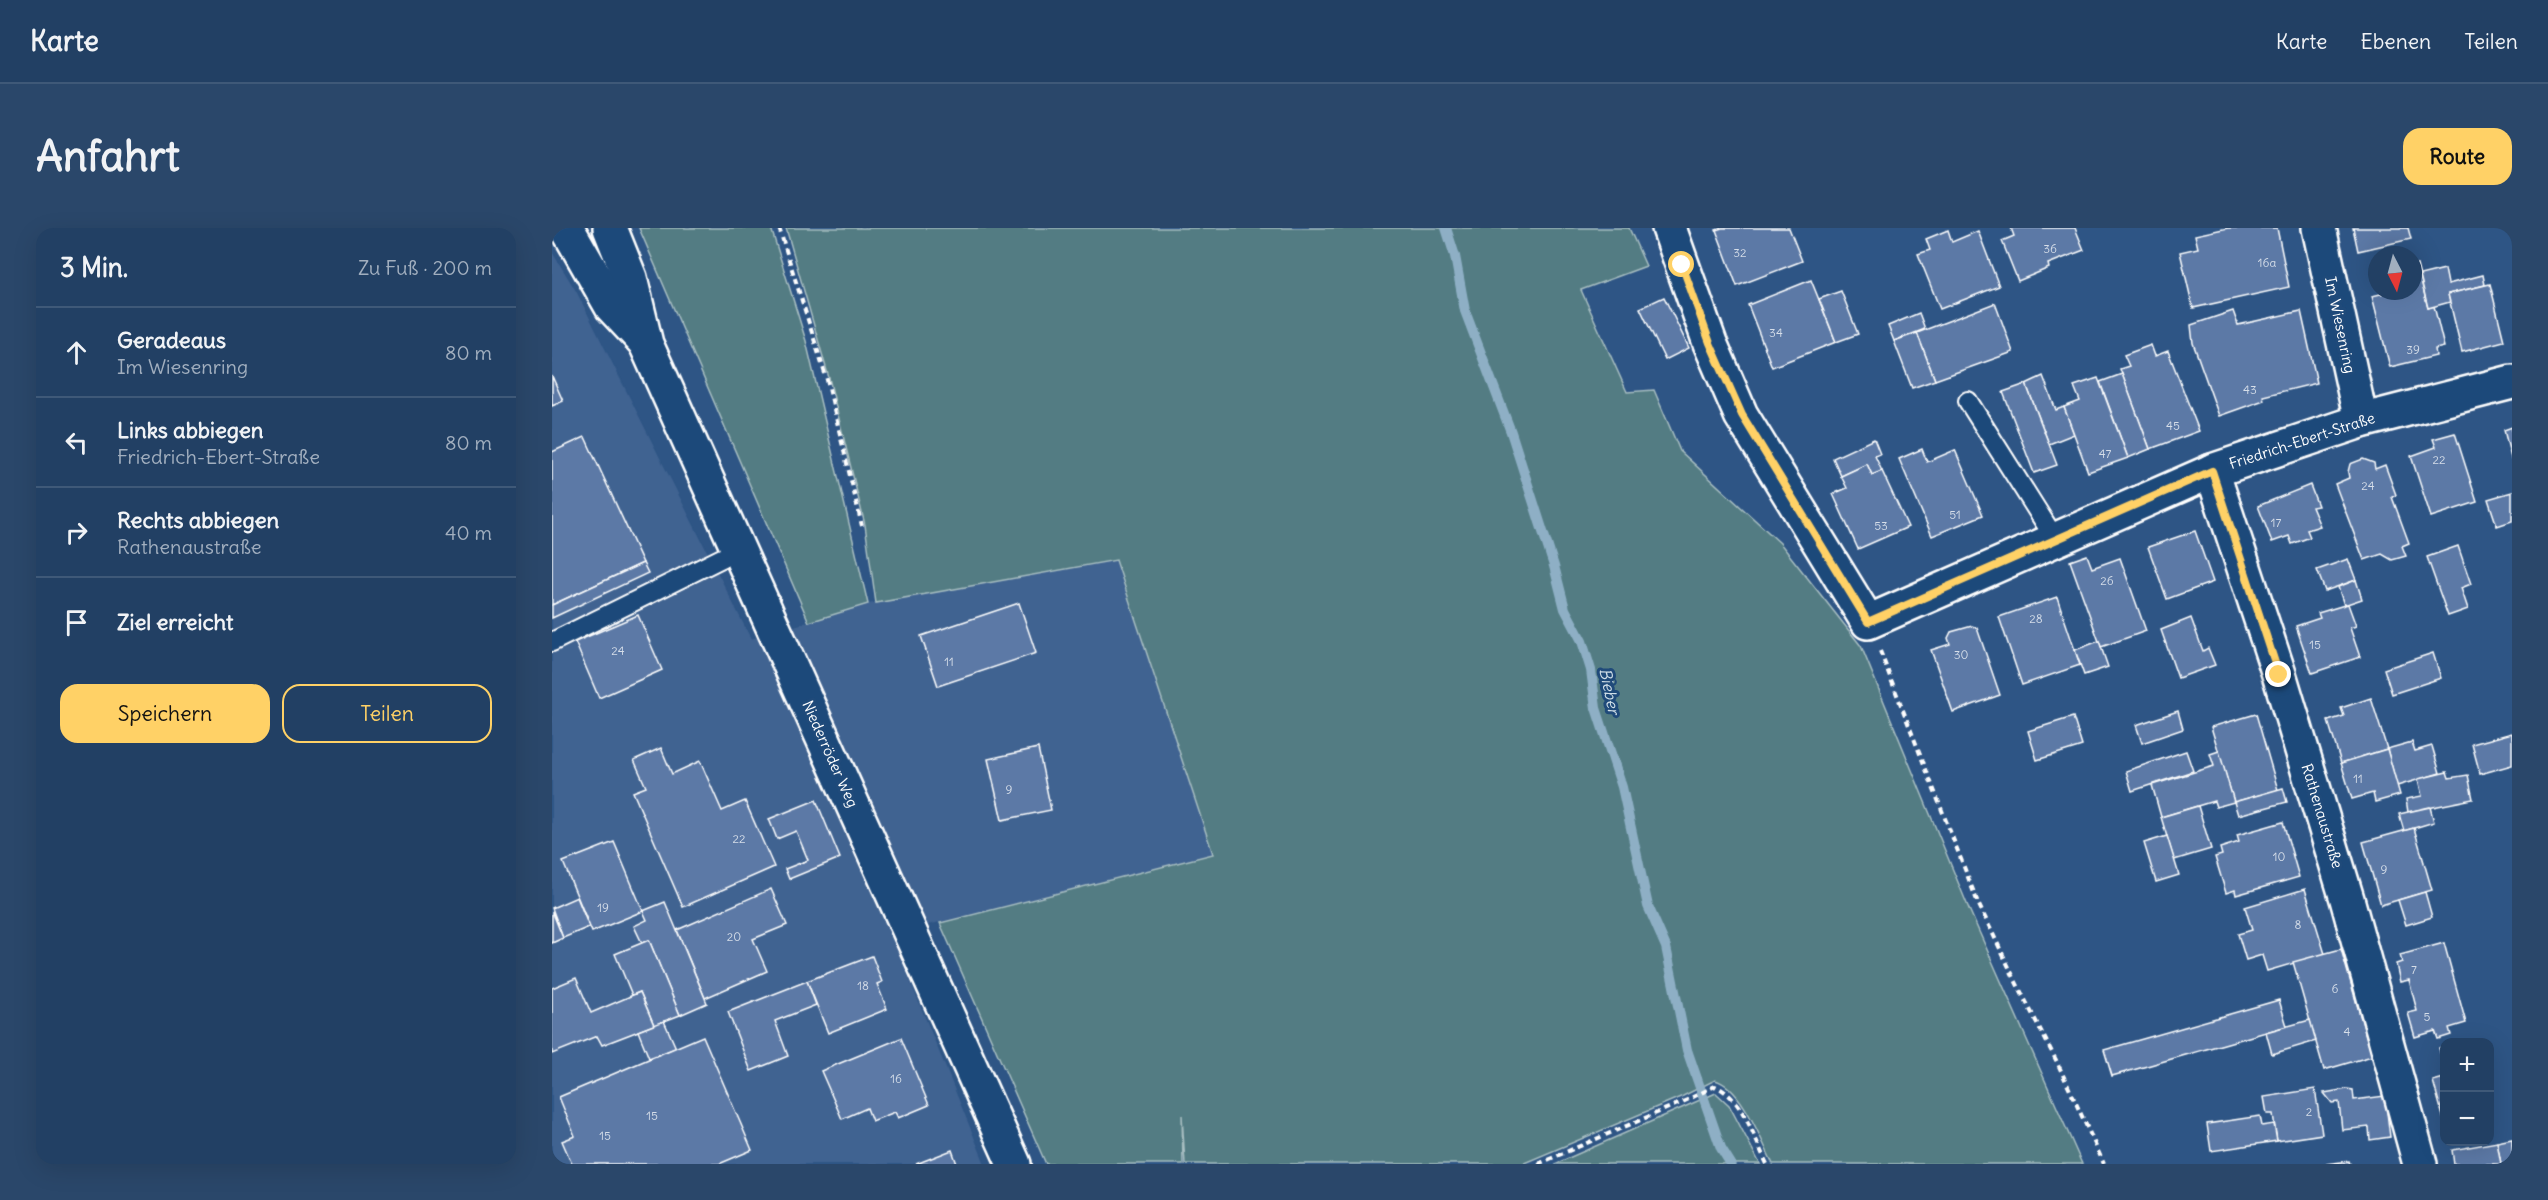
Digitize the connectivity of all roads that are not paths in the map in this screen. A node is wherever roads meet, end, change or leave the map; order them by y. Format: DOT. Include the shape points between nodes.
graph roads {
  1 [pos="567,228"];
  2 [pos="610,228"];
  3 [pos="1669,228"];
  4 [pos="2319,228"];
  5 [pos="646,344"];
  6 [pos="2512,382"];
  7 [pos="1968,401"];
  8 [pos="2361,421"];
  9 [pos="2212,471"];
  10 [pos="2053,541"];
  11 [pos="738,550"];
  12 [pos="552,642"];
  13 [pos="1014,1164"];
  14 [pos="2420,1164"];
  1 -- 5 [label="street, Niederröder Weg" via="612,307"];
  2 -- 5 [label="street, Niederröder Weg" via="630,279"];
  3 -- 10 [label="street, Friedrich-Ebert-Straße" via="1710,343 1742,415 1868,622"];
  4 -- 8 [label="street, Im Wiesenring"];
  5 -- 11 [label="street, Niederröder Weg"];
  6 -- 8 [label="street, Friedrich-Ebert-Straße"];
  7 -- 10 [label="lane"];
  8 -- 9 [label="street, Friedrich-Ebert-Straße"];
  9 -- 10 [label="street, Friedrich-Ebert-Straße"];
  9 -- 14 [label="street, Rathenaustraße" via="2347,899"];
  11 -- 12 [label="lane"];
  11 -- 13 [label="street, Niederröder Weg"];
}
